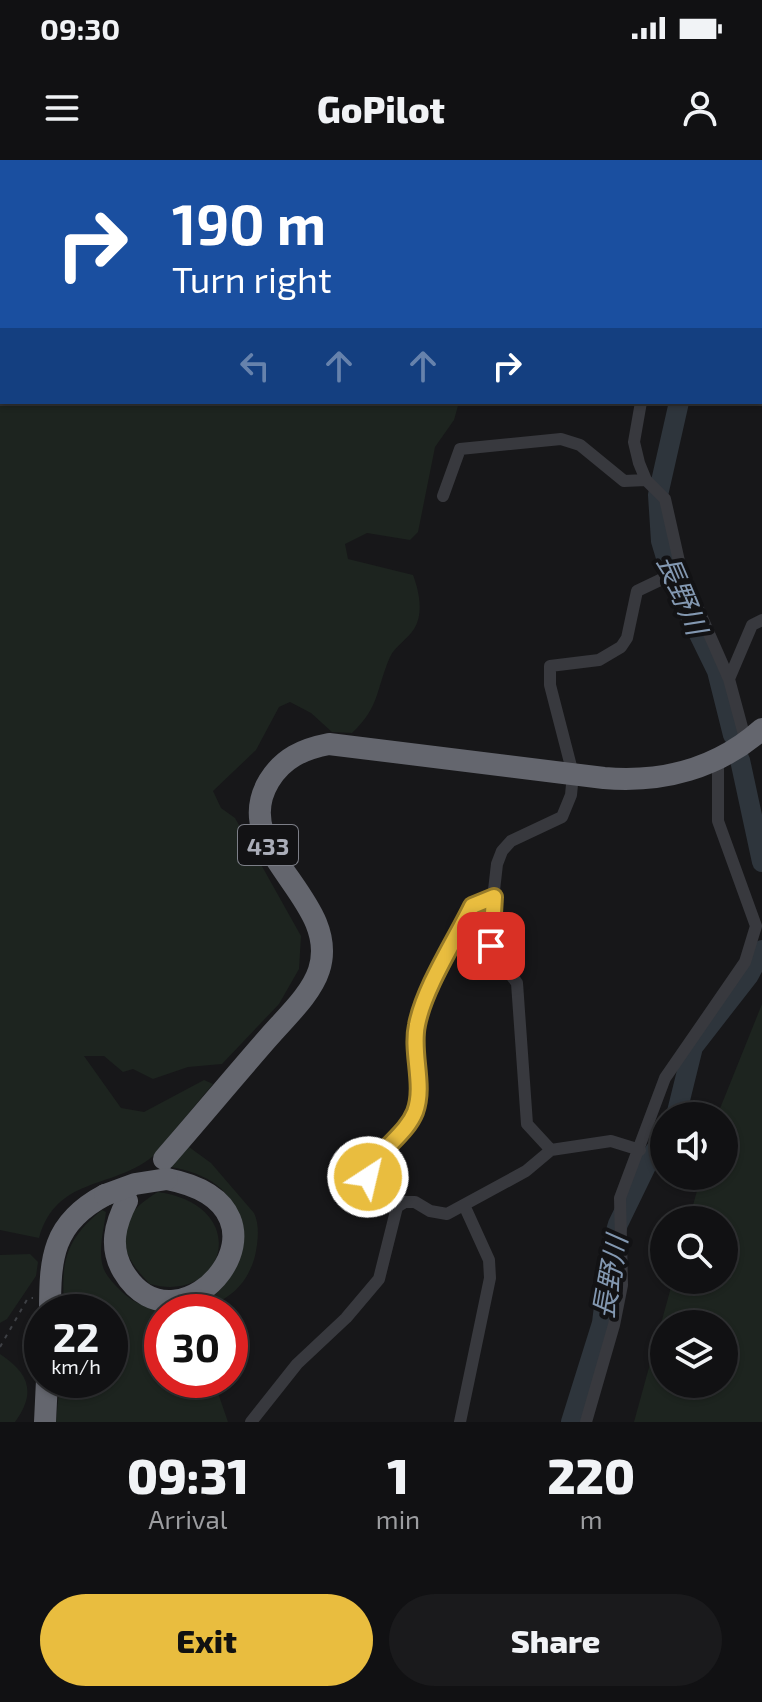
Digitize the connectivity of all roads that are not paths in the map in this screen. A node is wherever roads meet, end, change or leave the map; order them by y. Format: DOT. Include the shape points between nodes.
graph roads {
  1 [pos="641,404"];
  2 [pos="649,482"];
  3 [pos="443,496"];
  4 [pos="681,570"];
  5 [pos="762,620"];
  6 [pos="729,679"];
  7 [pos="754,735"];
  8 [pos="718,759"];
  9 [pos="573,774"];
  10 [pos="494,897"];
  11 [pos="758,910"];
  12 [pos="551,1150"];
  13 [pos="640,1150"];
  14 [pos="166,1169"];
  15 [pos="127,1201"];
  16 [pos="464,1205"];
  17 [pos="397,1207"];
  18 [pos="47,1294"];
  19 [pos="46,1398"];
  20 [pos="45,1422"];
  21 [pos="251,1422"];
  22 [pos="460,1422"];
  23 [pos="586,1422"];
  1 -- 2 [label="street" via="634,442"];
  2 -- 3 [label="street" via="624,481 580,445 544,440 460,449"];
  2 -- 4 [label="street" via="665,499"];
  4 -- 6 [label="street"];
  4 -- 9 [label="street" via="637,591 627,638 611,655 550,666"];
  5 -- 6 [label="street" via="752,625"];
  6 -- 7 [label="street"];
  7 -- 8 [label="highway, 433"];
  8 -- 9 [label="highway, 433" via="644,779"];
  8 -- 11 [label="street" via="718,821 729,861"];
  9 -- 10 [label="street" via="562,817 511,841 502,851"];
  9 -- 14 [label="highway, 433" via="329,744 287,759 265,788 262,829 320,929 318,974"];
  10 -- 12 [label="street" via="491,946 517,983 527,1124"];
  10 -- 17 [label="street" via="472,906 419,1016 417,1104 401,1134 371,1166 368,1177 375,1194"];
  11 -- 13 [label="street" via="745,962 665,1078"];
  12 -- 13 [label="street" via="611,1141"];
  12 -- 16 [label="street" via="526,1171"];
  13 -- 23 [label="street" via="620,1198 622,1285"];
  14 -- 15 [label="highway" via="204,1190 229,1219 230,1257 220,1277 202,1292 165,1299 144,1291 127,1276 114,1241"];
  14 -- 18 [label="highway, bridge" via="78,1212 60,1236"];
  16 -- 17 [label="street" via="447,1214 415,1202"];
  16 -- 22 [label="street" via="489,1260 490,1278"];
  17 -- 21 [label="street" via="379,1279 297,1364"];
  19 -- 20 [label="highway"];
}
